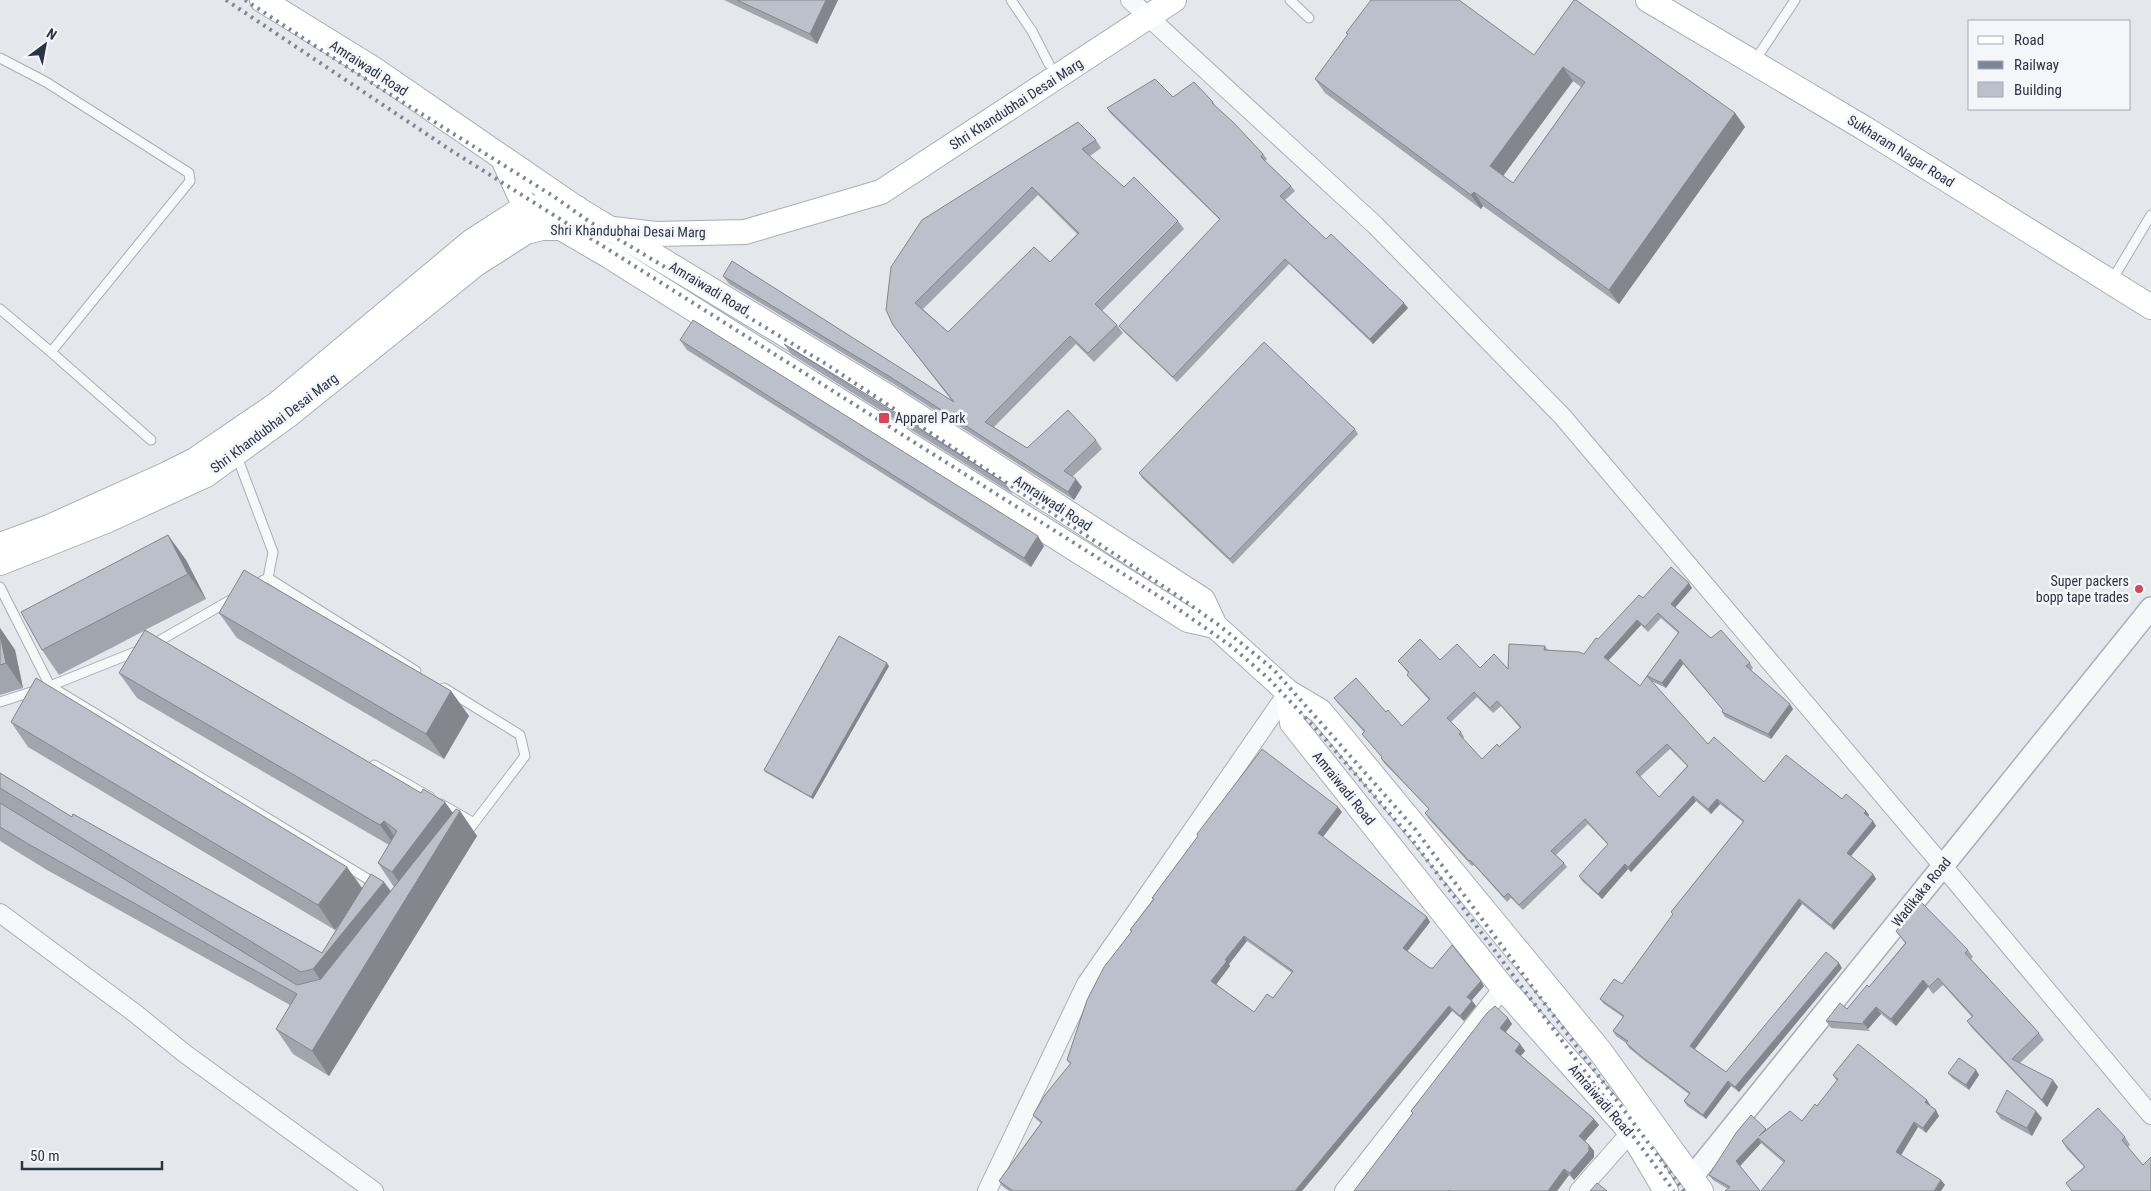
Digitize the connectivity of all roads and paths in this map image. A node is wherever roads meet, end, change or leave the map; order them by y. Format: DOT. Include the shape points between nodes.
graph roads {
  1 [pos="262,0"];
  2 [pos="1011,0"];
  3 [pos="1174,0"];
  4 [pos="1290,0"];
  5 [pos="1648,0"];
  6 [pos="1795,0"];
  7 [pos="1141,6"];
  8 [pos="1309,18"];
  9 [pos="0,58"];
  10 [pos="1754,62"];
  11 [pos="1050,64"];
  12 [pos="502,158"];
  13 [pos="525,207"];
  14 [pos="576,208"];
  15 [pos="2151,215"];
  16 [pos="560,228"];
  17 [pos="613,229"];
  18 [pos="456,267"];
  19 [pos="2110,282"];
  20 [pos="2151,307"];
  21 [pos="0,310"];
  22 [pos="51,352"];
  23 [pos="151,440"];
  24 [pos="236,454"];
  25 [pos="0,545"];
  26 [pos="0,563"];
  27 [pos="268,578"];
  28 [pos="0,587"];
  29 [pos="2151,608"];
  30 [pos="1215,626"];
  31 [pos="427,677"];
  32 [pos="436,683"];
  33 [pos="50,686"];
  34 [pos="1288,692"];
  35 [pos="0,702"];
  36 [pos="364,759"];
  37 [pos="474,823"];
  38 [pos="456,845"];
  39 [pos="1942,865"];
  40 [pos="386,889"];
  41 [pos="0,913"];
  42 [pos="1503,988"];
  43 [pos="2151,1115"];
  44 [pos="1631,1132"];
  45 [pos="1696,1184"];
  46 [pos="374,1191"];
  47 [pos="987,1191"];
  48 [pos="1344,1191"];
  49 [pos="1579,1191"];
  50 [pos="1666,1191"];
  1 -- 12 [label="main road, Amraiwadi Road" via="372,68"];
  2 -- 11 [label="lane"];
  3 -- 7 [label="main road, Shri Khandubhai Desai Marg"];
  4 -- 8 [label="lane"];
  5 -- 10 [label="main road, Sukharam Nagar Road"];
  6 -- 10 [label="lane"];
  7 -- 11 [label="main road, Shri Khandubhai Desai Marg"];
  7 -- 17 [label="main road, Shri Khandubhai Desai Marg" via="881,192 745,232 656,234"];
  7 -- 39 [label="street" via="1375,225 1562,416"];
  9 -- 22 [label="lane" via="46,82 189,173 190,181"];
  10 -- 19 [label="main road, Sukharam Nagar Road"];
  11 -- 14 [label="main road, Shri Khandubhai Desai Marg" via="872,178 742,217 639,219"];
  12 -- 13 [label="main road"];
  12 -- 14 [label="main road, Amraiwadi Road"];
  13 -- 14 [label="main road, Shri Khandubhai Desai Marg"];
  13 -- 16 [label="main road"];
  13 -- 18 [label="main road, Shri Khandubhai Desai Marg" via="472,241"];
  14 -- 17 [label="main road, Amraiwadi Road"];
  15 -- 19 [label="lane"];
  16 -- 17 [label="main road, Shri Khandubhai Desai Marg"];
  16 -- 18 [label="main road, Shri Khandubhai Desai Marg" via="526,232 476,264"];
  16 -- 30 [label="main road" via="1188,620"];
  17 -- 30 [label="main road, Amraiwadi Road" via="890,398 1190,591 1203,600"];
  18 -- 24 [label="main road, Shri Khandubhai Desai Marg" via="290,414"];
  18 -- 25 [label="main road, Shri Khandubhai Desai Marg" via="277,404 195,460 50,527"];
  19 -- 20 [label="main road, Sukharam Nagar Road"];
  21 -- 22 [label="lane"];
  22 -- 23 [label="lane"];
  24 -- 26 [label="main road, Shri Khandubhai Desai Marg" via="206,475"];
  24 -- 27 [label="lane" via="273,552"];
  27 -- 31 [label="lane"];
  27 -- 33 [label="lane" via="166,644"];
  28 -- 33 [label="lane"];
  29 -- 39 [label="street, Wadikaka Road"];
  30 -- 34 [label="main road, Amraiwadi Road"];
  32 -- 37 [label="lane" via="520,735 525,756"];
  33 -- 35 [label="lane"];
  33 -- 40 [label="lane"];
  34 -- 42 [label="main road, Amraiwadi Road" via="1292,723"];
  34 -- 45 [label="main road" via="1320,711 1600,1051"];
  34 -- 47 [label="street" via="1086,984"];
  36 -- 37 [label="lane"];
  37 -- 38 [label="lane"];
  39 -- 43 [label="street"];
  39 -- 45 [label="street, Wadikaka Road"];
  41 -- 46 [label="street" via="184,1053"];
  42 -- 44 [label="main road, Amraiwadi Road"];
  42 -- 48 [label="street"];
  44 -- 49 [label="street"];
  44 -- 50 [label="main road, Amraiwadi Road"];
}
